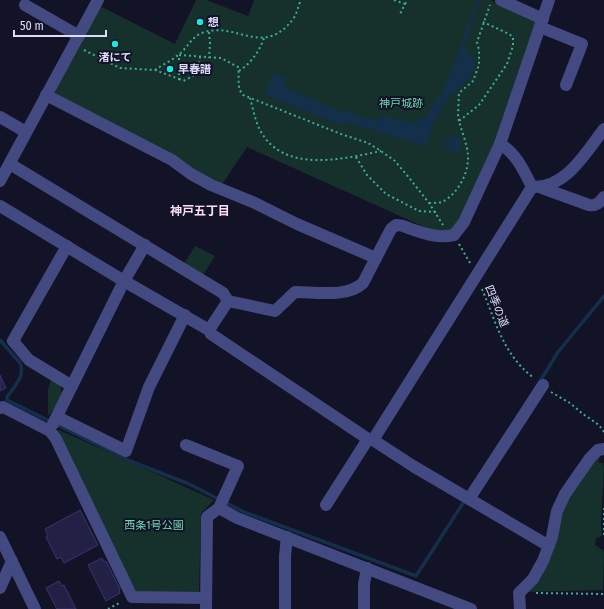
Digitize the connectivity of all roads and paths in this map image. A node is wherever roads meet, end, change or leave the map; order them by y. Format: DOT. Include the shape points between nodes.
graph roads {
  1 [pos="98,0"];
  2 [pos="302,0"];
  3 [pos="394,0"];
  4 [pos="408,0"];
  5 [pos="492,0"];
  6 [pos="501,0"];
  7 [pos="549,0"];
  8 [pos="406,4"];
  9 [pos="25,5"];
  10 [pos="398,16"];
  11 [pos="483,22"];
  12 [pos="541,23"];
  13 [pos="209,32"];
  14 [pos="78,36"];
  15 [pos="264,38"];
  16 [pos="71,49"];
  17 [pos="179,55"];
  18 [pos="200,57"];
  19 [pos="209,58"];
  20 [pos="154,70"];
  21 [pos="238,71"];
  22 [pos="179,79"];
  23 [pos="566,85"];
  24 [pos="46,95"];
  25 [pos="250,98"];
  26 [pos="0,117"];
  27 [pos="459,121"];
  28 [pos="604,129"];
  29 [pos="26,132"];
  30 [pos="500,144"];
  31 [pos="382,151"];
  32 [pos="356,157"];
  33 [pos="10,164"];
  34 [pos="0,181"];
  35 [pos="537,188"];
  36 [pos="604,197"];
  37 [pos="429,203"];
  38 [pos="0,206"];
  39 [pos="436,212"];
  40 [pos="454,235"];
  41 [pos="145,245"];
  42 [pos="67,246"];
  43 [pos="376,258"];
  44 [pos="477,277"];
  45 [pos="124,281"];
  46 [pos="228,300"];
  47 [pos="184,315"];
  48 [pos="208,330"];
  49 [pos="532,377"];
  50 [pos="543,385"];
  51 [pos="72,386"];
  52 [pos="0,408"];
  53 [pos="57,417"];
  54 [pos="50,431"];
  55 [pos="604,432"];
  56 [pos="370,439"];
  57 [pos="186,445"];
  58 [pos="604,449"];
  59 [pos="466,497"];
  60 [pos="326,505"];
  61 [pos="219,508"];
  62 [pos="604,508"];
  63 [pos="0,536"];
  64 [pos="604,536"];
  65 [pos="287,537"];
  66 [pos="549,546"];
  67 [pos="12,561"];
  68 [pos="367,568"];
  69 [pos="0,588"];
  70 [pos="519,593"];
  71 [pos="604,594"];
  72 [pos="131,596"];
  73 [pos="442,603"];
  74 [pos="206,604"];
  75 [pos="35,609"];
  76 [pos="108,609"];
  77 [pos="285,609"];
  78 [pos="364,609"];
  79 [pos="471,609"];
  80 [pos="520,609"];
  1 -- 14 [label="street"];
  2 -- 15 [label="path" via="294,18 284,30"];
  3 -- 8 [label="path"];
  4 -- 8 [label="path"];
  5 -- 11 [label="path"];
  6 -- 12 [label="street"];
  7 -- 12 [label="street"];
  8 -- 10 [label="path"];
  9 -- 14 [label="street"];
  11 -- 27 [label="path" via="477,42 479,65 473,81 459,93"];
  11 -- 27 [label="path" via="513,37 512,46 507,64 490,90 479,105"];
  12 -- 23 [label="street" via="582,44"];
  12 -- 30 [label="street"];
  13 -- 15 [label="path" via="221,31"];
  13 -- 17 [label="path" via="196,36"];
  13 -- 19 [label="path"];
  14 -- 16 [label="street"];
  15 -- 21 [label="path" via="261,48 247,65"];
  16 -- 20 [label="path" via="82,49 120,68"];
  16 -- 24 [label="street"];
  17 -- 18 [label="path"];
  17 -- 20 [label="path"];
  17 -- 22 [label="path"];
  18 -- 19 [label="path"];
  18 -- 22 [label="path" via="194,77 183,82"];
  19 -- 21 [label="path" via="221,58 238,67"];
  20 -- 22 [label="path"];
  21 -- 25 [label="path" via="240,91"];
  24 -- 29 [label="street"];
  24 -- 43 [label="street" via="172,160 190,174 211,185"];
  25 -- 31 [label="path, 四季の道" via="368,143"];
  25 -- 32 [label="path" via="260,130 272,146 298,159 334,160"];
  26 -- 29 [label="street"];
  27 -- 37 [label="path" via="468,154 465,174 456,190 448,197 440,202"];
  28 -- 35 [label="street" via="571,171 553,184"];
  29 -- 33 [label="street"];
  30 -- 35 [label="street" via="507,148"];
  30 -- 40 [label="street" via="464,222"];
  31 -- 32 [label="path"];
  31 -- 37 [label="path, 四季の道" via="395,161"];
  32 -- 39 [label="path" via="367,175 386,194 419,211"];
  33 -- 34 [label="street"];
  33 -- 41 [label="street"];
  35 -- 36 [label="street" via="594,206"];
  35 -- 44 [label="street"];
  37 -- 39 [label="path, 四季の道"];
  38 -- 42 [label="street"];
  39 -- 40 [label="path, 四季の道" via="445,230"];
  40 -- 43 [label="street" via="435,237 396,224"];
  40 -- 44 [label="path, 四季の道"];
  41 -- 45 [label="street"];
  41 -- 46 [label="street" via="223,292"];
  42 -- 45 [label="street"];
  42 -- 51 [label="street" via="13,341 29,360"];
  43 -- 46 [label="street" via="363,283 347,292 295,292 275,311"];
  44 -- 49 [label="path, 四季の道" via="505,346"];
  44 -- 56 [label="street"];
  45 -- 47 [label="street"];
  45 -- 51 [label="street"];
  46 -- 48 [label="street"];
  47 -- 48 [label="street"];
  47 -- 53 [label="street" via="149,387 126,451"];
  48 -- 56 [label="street" via="210,334"];
  50 -- 55 [label="path" via="600,425"];
  50 -- 59 [label="street"];
  51 -- 53 [label="street"];
  52 -- 54 [label="street" via="3,407"];
  53 -- 54 [label="street"];
  54 -- 72 [label="street"];
  56 -- 59 [label="street"];
  56 -- 60 [label="street"];
  57 -- 61 [label="street" via="238,466"];
  58 -- 66 [label="street" via="598,450 590,458 565,494 557,511"];
  59 -- 66 [label="street"];
  61 -- 65 [label="street" via="237,518"];
  61 -- 74 [label="street" via="206,517"];
  62 -- 64 [label="path"];
  63 -- 67 [label="street"];
  65 -- 68 [label="street"];
  65 -- 77 [label="street"];
  66 -- 70 [label="street" via="533,579"];
  67 -- 69 [label="street"];
  67 -- 75 [label="street"];
  68 -- 73 [label="street"];
  68 -- 78 [label="street"];
  70 -- 71 [label="path"];
  70 -- 80 [label="street"];
  72 -- 74 [label="street"];
  72 -- 76 [label="path"];
  73 -- 79 [label="street"];
}
